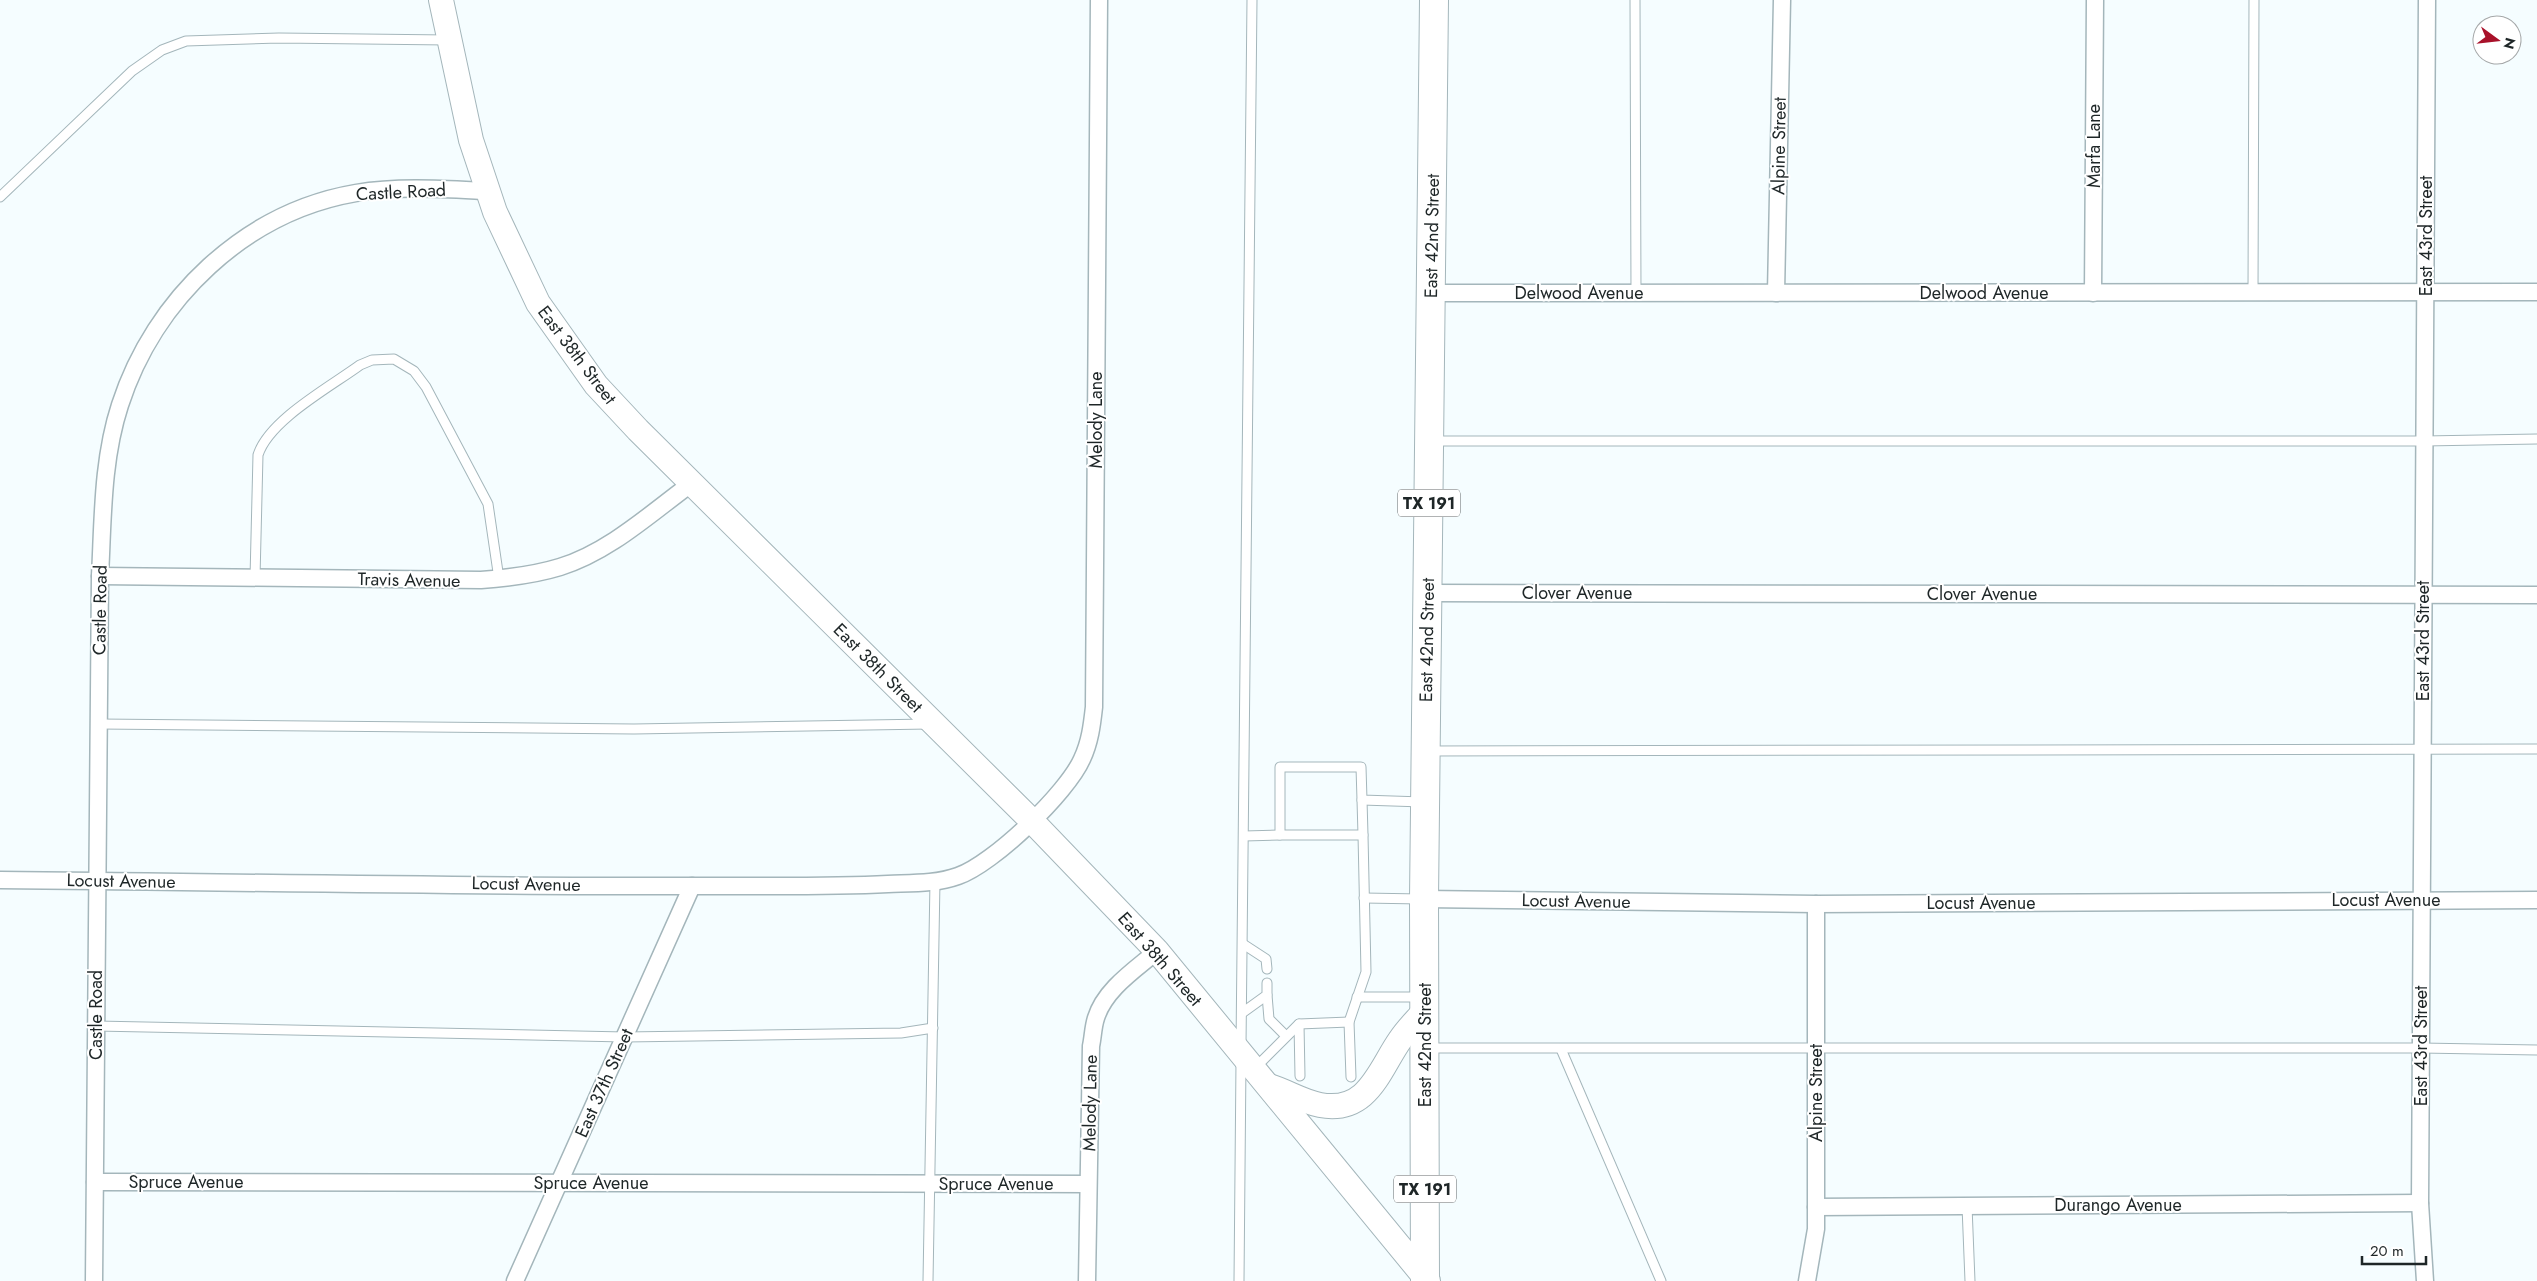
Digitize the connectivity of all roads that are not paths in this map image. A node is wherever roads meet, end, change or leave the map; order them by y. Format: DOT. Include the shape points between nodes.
graph roads {
  1 [pos="441,0"];
  2 [pos="1099,0"];
  3 [pos="1252,0"];
  4 [pos="1434,0"];
  5 [pos="1635,0"];
  6 [pos="1782,0"];
  7 [pos="2094,0"];
  8 [pos="2254,0"];
  9 [pos="2427,0"];
  10 [pos="449,40"];
  11 [pos="487,191"];
  12 [pos="0,197"];
  13 [pos="2426,292"];
  14 [pos="2537,292"];
  15 [pos="1431,293"];
  16 [pos="1636,293"];
  17 [pos="1776,293"];
  18 [pos="2092,293"];
  19 [pos="2253,294"];
  20 [pos="2537,439"];
  21 [pos="1430,441"];
  22 [pos="2424,441"];
  23 [pos="692,483"];
  24 [pos="100,576"];
  25 [pos="255,578"];
  26 [pos="499,579"];
  27 [pos="1428,593"];
  28 [pos="2423,594"];
  29 [pos="2537,595"];
  30 [pos="99,724"];
  31 [pos="935,724"];
  32 [pos="2422,749"];
  33 [pos="2537,749"];
  34 [pos="1426,751"];
  35 [pos="1362,800"];
  36 [pos="1426,802"];
  37 [pos="1031,820"];
  38 [pos="1280,835"];
  39 [pos="1363,835"];
  40 [pos="1244,836"];
  41 [pos="0,880"];
  42 [pos="97,881"];
  43 [pos="935,881"];
  44 [pos="692,886"];
  45 [pos="1364,898"];
  46 [pos="1424,899"];
  47 [pos="2421,899"];
  48 [pos="2537,900"];
  49 [pos="1816,904"];
  50 [pos="1242,944"];
  51 [pos="1157,951"];
  52 [pos="1267,970"];
  53 [pos="1267,983"];
  54 [pos="1267,996"];
  55 [pos="1357,997"];
  56 [pos="1425,1004"];
  57 [pos="1242,1013"];
  58 [pos="1349,1022"];
  59 [pos="1299,1024"];
  60 [pos="96,1026"];
  61 [pos="933,1028"];
  62 [pos="625,1036"];
  63 [pos="1286,1036"];
  64 [pos="1425,1048"];
  65 [pos="2420,1048"];
  66 [pos="1562,1049"];
  67 [pos="1816,1050"];
  68 [pos="2537,1050"];
  69 [pos="1254,1069"];
  70 [pos="1300,1076"];
  71 [pos="1351,1076"];
  72 [pos="95,1182"];
  73 [pos="559,1183"];
  74 [pos="930,1184"];
  75 [pos="1088,1184"];
  76 [pos="2420,1203"];
  77 [pos="1966,1206"];
  78 [pos="1816,1207"];
  79 [pos="1426,1280"];
  80 [pos="94,1281"];
  81 [pos="516,1281"];
  82 [pos="928,1281"];
  83 [pos="1087,1281"];
  84 [pos="1239,1281"];
  85 [pos="1661,1281"];
  86 [pos="1807,1281"];
  87 [pos="1970,1281"];
  88 [pos="2425,1281"];
  1 -- 10 [label="street, East 38th Street"];
  2 -- 37 [label="street, Melody Lane" via="1094,707 1091,734 1082,760 1049,803"];
  3 -- 40 [label="lane"];
  4 -- 15 [label="highway, East 42nd Street / TX 191"];
  5 -- 16 [label="lane"];
  6 -- 17 [label="street, Alpine Street"];
  7 -- 18 [label="street, Marfa Lane"];
  8 -- 19 [label="lane"];
  9 -- 13 [label="street, East 43rd Street"];
  10 -- 11 [label="street, East 38th Street" via="470,140"];
  10 -- 12 [label="lane" via="280,38 186,41 162,50 132,70"];
  11 -- 23 [label="street, East 38th Street" via="538,303 596,385"];
  11 -- 24 [label="street, Castle Road" via="384,190 316,203 246,238 196,277 147,343 120,406 104,500"];
  13 -- 14 [label="street, Delwood Avenue"];
  13 -- 19 [label="street, Delwood Avenue"];
  13 -- 22 [label="street, East 43rd Street"];
  15 -- 16 [label="street, Delwood Avenue"];
  15 -- 21 [label="highway, East 42nd Street / TX 191"];
  16 -- 17 [label="street, Delwood Avenue"];
  17 -- 18 [label="street, Delwood Avenue"];
  18 -- 19 [label="street, Delwood Avenue"];
  20 -- 22 [label="lane"];
  21 -- 22 [label="lane"];
  21 -- 27 [label="highway, East 42nd Street / TX 191"];
  22 -- 28 [label="street, East 43rd Street"];
  23 -- 26 [label="street, Travis Avenue" via="599,550 561,567"];
  23 -- 31 [label="street, East 38th Street"];
  24 -- 25 [label="street, Travis Avenue"];
  24 -- 30 [label="street, Castle Road"];
  25 -- 26 [label="street, Travis Avenue"];
  25 -- 26 [label="lane" via="258,455 266,437 284,420 360,365 383,358 414,371 472,471 488,504"];
  27 -- 28 [label="street, Clover Avenue"];
  27 -- 34 [label="highway, East 42nd Street / TX 191"];
  28 -- 29 [label="street, Clover Avenue"];
  28 -- 32 [label="street, East 43rd Street"];
  30 -- 31 [label="lane" via="634,729"];
  30 -- 42 [label="street, Castle Road"];
  31 -- 37 [label="street, East 38th Street"];
  32 -- 33 [label="lane"];
  32 -- 34 [label="lane"];
  32 -- 47 [label="street, East 43rd Street"];
  34 -- 36 [label="highway, East 42nd Street / TX 191"];
  35 -- 36 [label="lane"];
  35 -- 38 [label="lane" via="1361,767 1280,767"];
  35 -- 39 [label="lane"];
  36 -- 46 [label="highway, East 42nd Street / TX 191"];
  37 -- 43 [label="street, Locust Avenue" via="997,854 973,870"];
  37 -- 51 [label="street, East 38th Street"];
  38 -- 39 [label="lane"];
  38 -- 40 [label="lane"];
  39 -- 45 [label="lane"];
  40 -- 50 [label="lane"];
  41 -- 42 [label="street, Locust Avenue"];
  42 -- 44 [label="street, Locust Avenue"];
  42 -- 60 [label="street, Castle Road"];
  43 -- 44 [label="street, Locust Avenue" via="870,885"];
  43 -- 61 [label="lane"];
  44 -- 62 [label="street, East 37th Street"];
  45 -- 46 [label="lane"];
  45 -- 55 [label="lane" via="1366,972"];
  46 -- 49 [label="street, Locust Avenue"];
  46 -- 56 [label="highway, East 42nd Street / TX 191"];
  47 -- 48 [label="street, Locust Avenue"];
  47 -- 49 [label="street, Locust Avenue"];
  47 -- 65 [label="street, East 43rd Street"];
  49 -- 67 [label="street, Alpine Street"];
  50 -- 52 [label="lane" via="1266,959"];
  50 -- 57 [label="lane"];
  51 -- 69 [label="street, East 38th Street"];
  51 -- 75 [label="street, Melody Lane" via="1116,986 1096,1018 1091,1046"];
  53 -- 54 [label="lane"];
  54 -- 57 [label="lane"];
  54 -- 63 [label="lane" via="1269,1019"];
  55 -- 56 [label="lane"];
  55 -- 58 [label="lane"];
  56 -- 64 [label="highway, East 42nd Street / TX 191"];
  56 -- 69 [label="street" via="1375,1083 1362,1096 1347,1104 1320,1105"];
  57 -- 69 [label="lane"];
  58 -- 59 [label="lane"];
  58 -- 71 [label="lane"];
  59 -- 63 [label="lane"];
  59 -- 70 [label="lane"];
  60 -- 62 [label="lane"];
  60 -- 72 [label="street, Castle Road"];
  61 -- 62 [label="lane" via="901,1034"];
  61 -- 74 [label="lane"];
  62 -- 73 [label="street, East 37th Street"];
  63 -- 69 [label="lane"];
  64 -- 66 [label="lane"];
  64 -- 79 [label="highway, East 42nd Street / TX 191"];
  65 -- 67 [label="lane"];
  65 -- 68 [label="lane"];
  65 -- 76 [label="street, East 43rd Street"];
  66 -- 67 [label="lane"];
  66 -- 85 [label="lane"];
  67 -- 78 [label="street, Alpine Street"];
  69 -- 79 [label="street, East 38th Street"];
  69 -- 84 [label="lane"];
  72 -- 73 [label="street, Spruce Avenue"];
  72 -- 80 [label="street, Castle Road"];
  73 -- 74 [label="street, Spruce Avenue"];
  73 -- 81 [label="street, East 37th Street"];
  74 -- 75 [label="street, Spruce Avenue"];
  74 -- 82 [label="lane"];
  75 -- 83 [label="street, Melody Lane"];
  76 -- 77 [label="street, Durango Avenue"];
  76 -- 88 [label="street, East 43rd Street"];
  77 -- 78 [label="street, Durango Avenue"];
  77 -- 87 [label="lane"];
  78 -- 86 [label="street, Alpine Street" via="1816,1228"];
}
